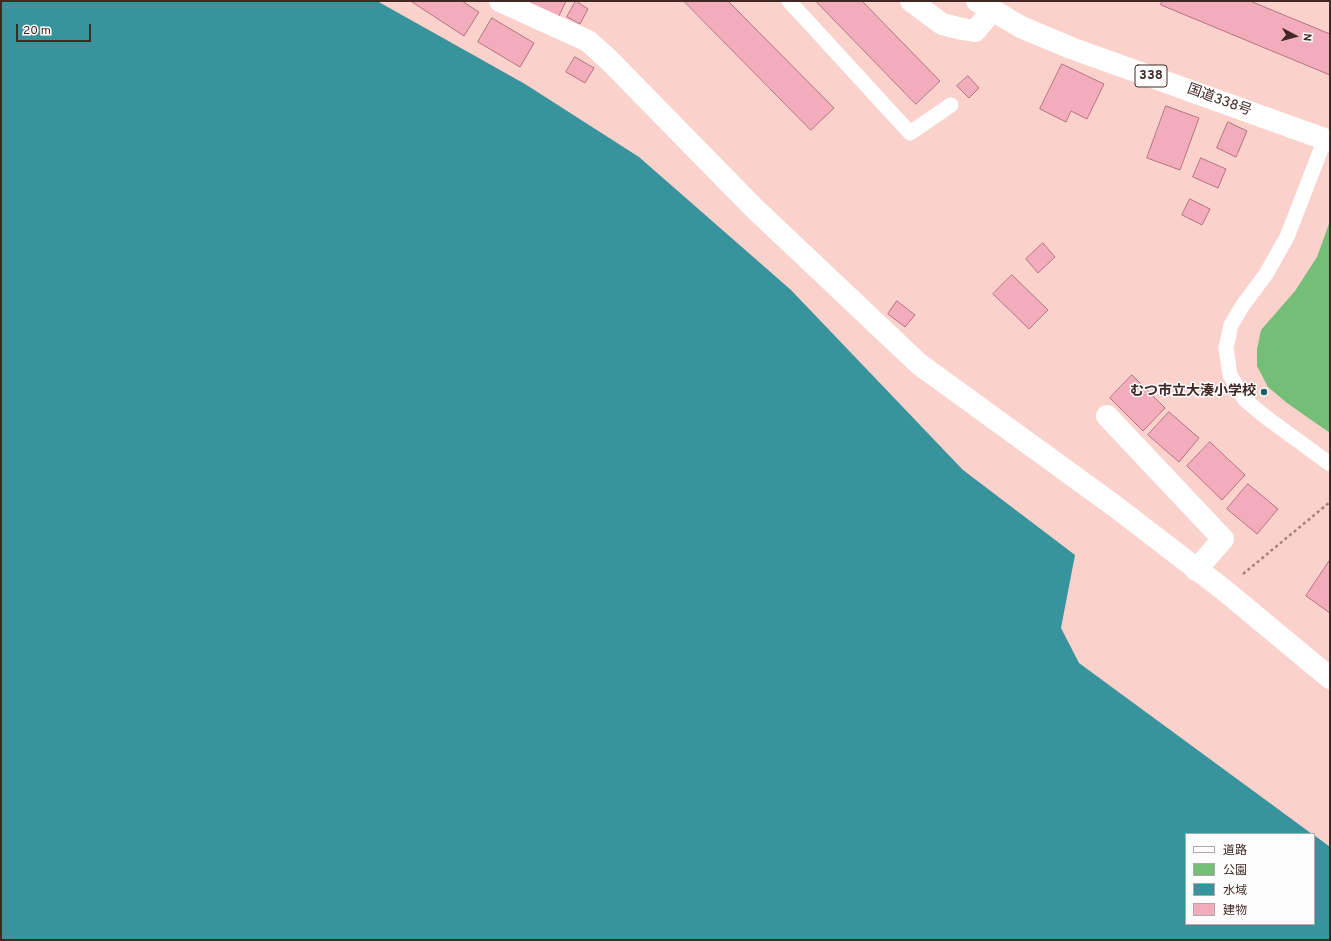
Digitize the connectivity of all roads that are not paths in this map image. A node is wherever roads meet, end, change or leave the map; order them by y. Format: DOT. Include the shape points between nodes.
graph roads {
  1 [pos="500,1"];
  2 [pos="789,1"];
  3 [pos="911,1"];
  4 [pos="984,6"];
  5 [pos="951,105"];
  6 [pos="1328,140"];
  7 [pos="1107,416"];
  8 [pos="1330,464"];
  9 [pos="1196,570"];
  10 [pos="1330,678"];
  1 -- 9 [label="main road" via="588,41 753,207 919,364 1116,507"];
  2 -- 5 [label="lane" via="910,133"];
  3 -- 4 [label="main road" via="942,24 974,31"];
  4 -- 6 [label="main road, 国道338号 / 338" via="1021,27 1072,48"];
  6 -- 8 [label="lane" via="1287,237 1266,274 1231,325 1226,348 1230,375 1245,400"];
  7 -- 9 [label="main road" via="1223,539"];
  9 -- 10 [label="main road"];
}
